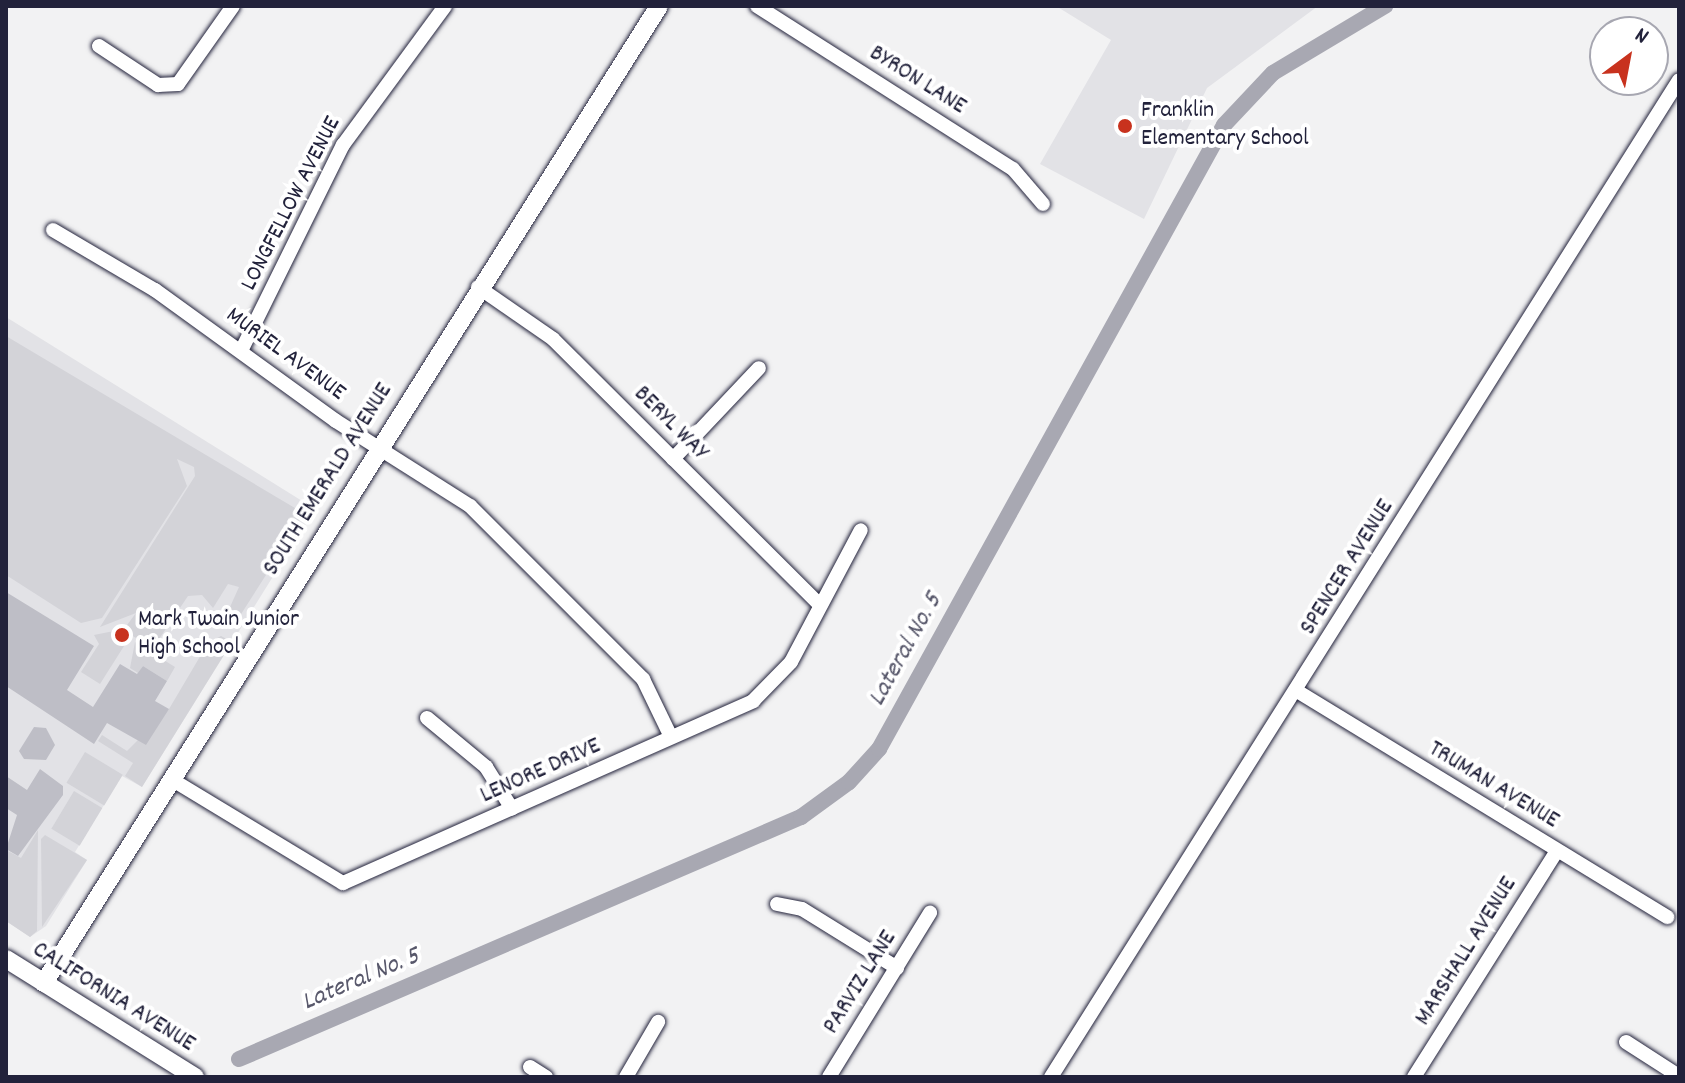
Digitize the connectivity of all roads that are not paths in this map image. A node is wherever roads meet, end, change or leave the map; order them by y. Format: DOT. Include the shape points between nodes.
graph roads {
  1 [pos="233,6"];
  2 [pos="445,6"];
  3 [pos="659,6"];
  4 [pos="757,6"];
  5 [pos="99,46"];
  6 [pos="1679,80"];
  7 [pos="1043,204"];
  8 [pos="53,230"];
  9 [pos="478,287"];
  10 [pos="242,349"];
  11 [pos="759,368"];
  12 [pos="380,446"];
  13 [pos="673,459"];
  14 [pos="861,530"];
  15 [pos="820,605"];
  16 [pos="1297,691"];
  17 [pos="427,718"];
  18 [pos="671,737"];
  19 [pos="171,779"];
  20 [pos="512,809"];
  21 [pos="1557,851"];
  22 [pos="777,904"];
  23 [pos="930,913"];
  24 [pos="1667,917"];
  25 [pos="6,959"];
  26 [pos="897,968"];
  27 [pos="44,983"];
  28 [pos="658,1022"];
  29 [pos="1626,1042"];
  30 [pos="530,1067"];
  31 [pos="1679,1076"];
  32 [pos="195,1077"];
  33 [pos="546,1077"];
  34 [pos="626,1077"];
  35 [pos="829,1077"];
  36 [pos="1051,1077"];
  37 [pos="1414,1077"];
  1 -- 5 [label="street" via="178,84 158,85"];
  2 -- 10 [label="street, LONGFELLOW AVENUE" via="343,145"];
  3 -- 9 [label="street, SOUTH EMERALD AVENUE"];
  4 -- 7 [label="street, BYRON LANE" via="1013,169"];
  6 -- 16 [label="street, SPENCER AVENUE"];
  8 -- 10 [label="street, MURIEL AVENUE"];
  9 -- 12 [label="street, SOUTH EMERALD AVENUE"];
  9 -- 13 [label="street, BERYL WAY" via="553,339"];
  10 -- 12 [label="street, MURIEL AVENUE"];
  11 -- 13 [label="street"];
  12 -- 18 [label="street, MURIEL AVENUE" via="470,506 576,611 643,679"];
  12 -- 19 [label="street, SOUTH EMERALD AVENUE"];
  13 -- 15 [label="street, BERYL WAY"];
  14 -- 15 [label="street, LENORE DRIVE"];
  15 -- 18 [label="street, LENORE DRIVE" via="791,662 753,701"];
  16 -- 21 [label="street, TRUMAN AVENUE"];
  16 -- 36 [label="street, SPENCER AVENUE"];
  17 -- 20 [label="street" via="486,767"];
  18 -- 20 [label="street, LENORE DRIVE"];
  19 -- 20 [label="street, LENORE DRIVE" via="343,883"];
  19 -- 27 [label="street, SOUTH EMERALD AVENUE"];
  21 -- 24 [label="street, TRUMAN AVENUE"];
  21 -- 37 [label="street, MARSHALL AVENUE"];
  22 -- 26 [label="street" via="802,909"];
  23 -- 26 [label="street, PARVIZ LANE"];
  25 -- 27 [label="street, CALIFORNIA AVENUE"];
  26 -- 35 [label="street, PARVIZ LANE"];
  27 -- 32 [label="street, CALIFORNIA AVENUE"];
  28 -- 34 [label="street"];
  29 -- 31 [label="street"];
  30 -- 33 [label="street"];
}
